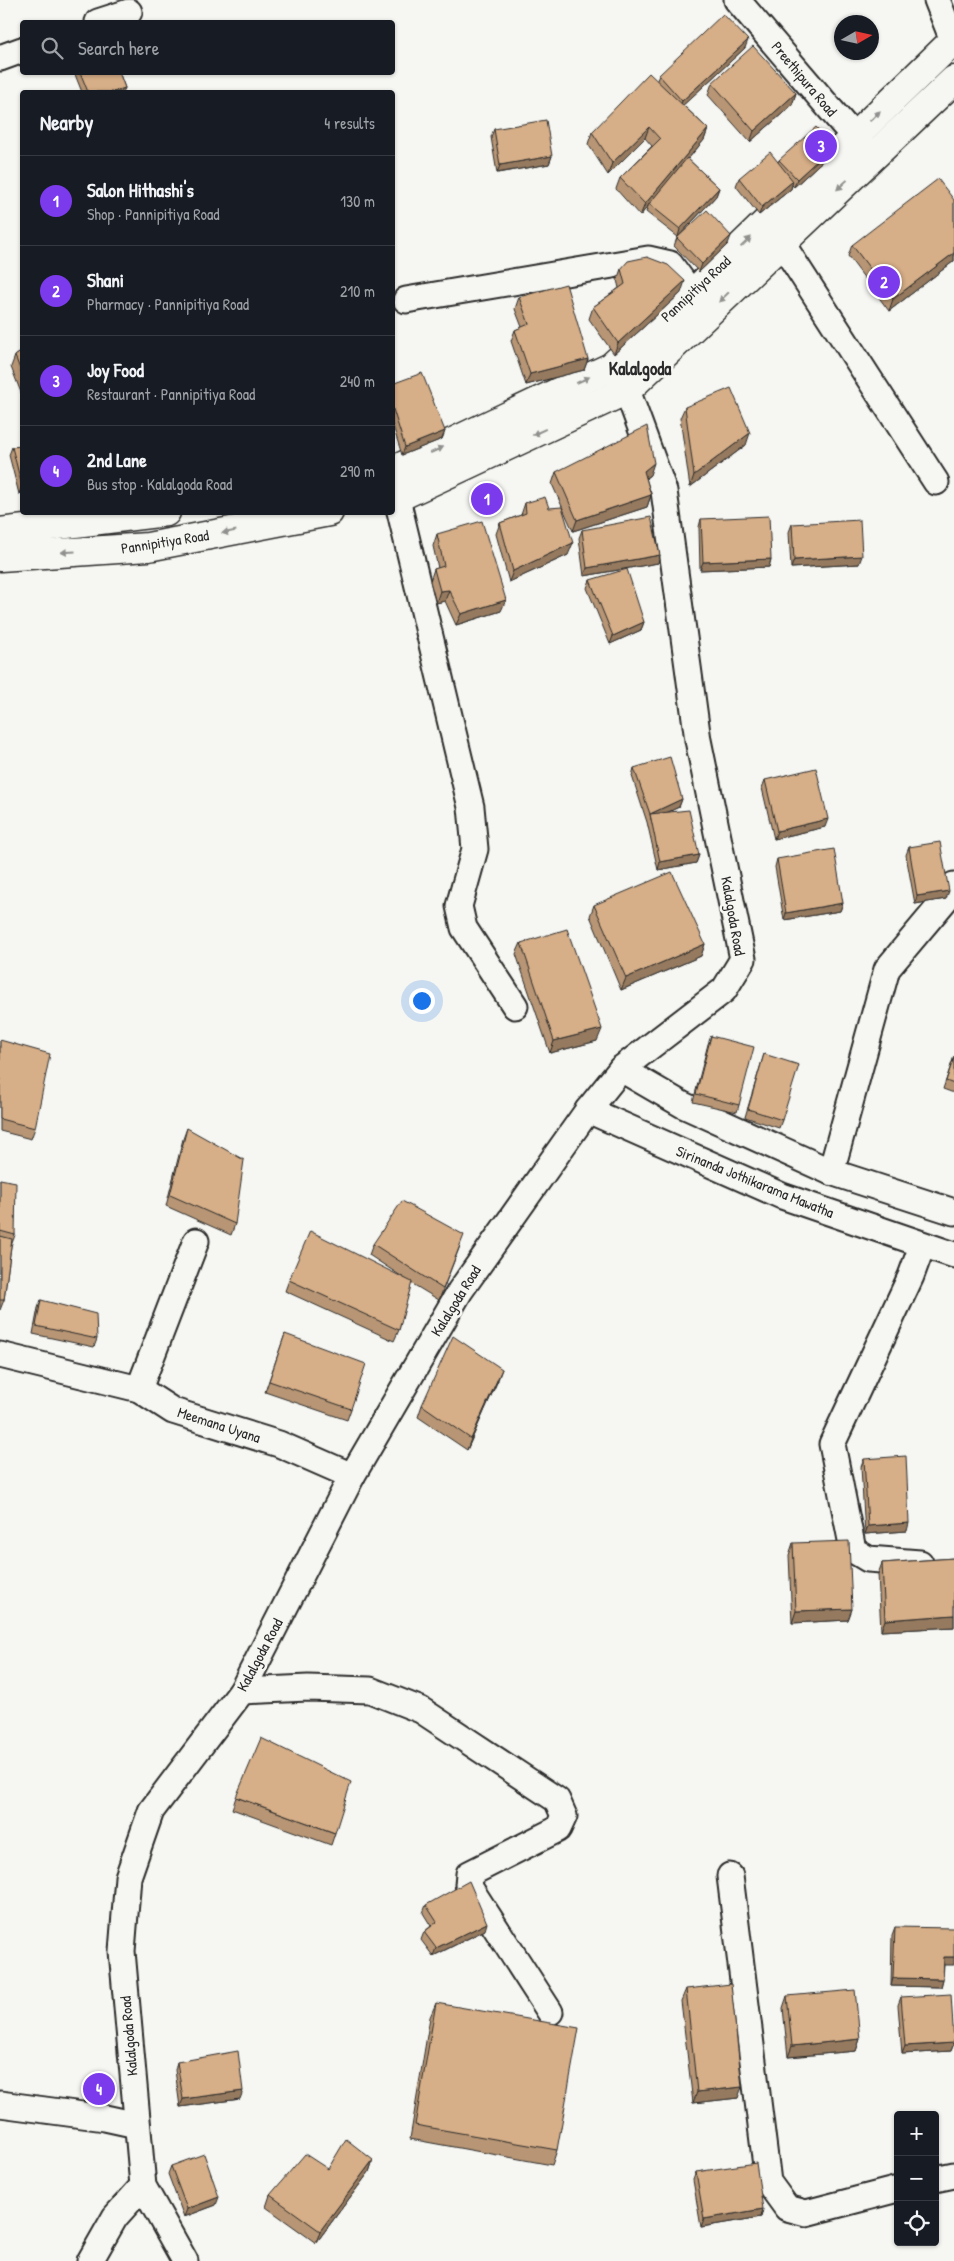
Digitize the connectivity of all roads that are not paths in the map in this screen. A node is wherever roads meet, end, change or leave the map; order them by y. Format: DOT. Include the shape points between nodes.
graph roads {
  1 [pos="737,0"];
  2 [pos="937,0"];
  3 [pos="129,12"];
  4 [pos="104,20"];
  5 [pos="954,41"];
  6 [pos="20,51"];
  7 [pos="0,58"];
  8 [pos="954,80"];
  9 [pos="854,137"];
  10 [pos="872,157"];
  11 [pos="781,242"];
  12 [pos="692,294"];
  13 [pos="406,300"];
  14 [pos="611,367"];
  15 [pos="627,390"];
  16 [pos="395,470"];
  17 [pos="936,482"];
  18 [pos="395,500"];
  19 [pos="140,515"];
  20 [pos="313,515"];
  21 [pos="0,532"];
  22 [pos="0,557"];
  23 [pos="954,884"];
  24 [pos="515,1006"];
  25 [pos="621,1069"];
  26 [pos="588,1110"];
  27 [pos="831,1172"];
  28 [pos="954,1212"];
  29 [pos="196,1241"];
  30 [pos="922,1246"];
  31 [pos="954,1255"];
  32 [pos="0,1355"];
  33 [pos="139,1389"];
  34 [pos="352,1476"];
  35 [pos="920,1563"];
  36 [pos="242,1691"];
  37 [pos="730,1876"];
  38 [pos="550,2012"];
  39 [pos="0,2104"];
  40 [pos="137,2125"];
  41 [pos="954,2175"];
  42 [pos="939,2179"];
  43 [pos="143,2186"];
  44 [pos="894,2190"];
  45 [pos="90,2261"];
  46 [pos="185,2261"];
  1 -- 9 [label="street, Preethipura Road"];
  2 -- 5 [label="street"];
  3 -- 4 [label="street"];
  9 -- 5 [label="main road, Pannipitiya Road, one-way"];
  6 -- 7 [label="street"];
  8 -- 10 [label="main road, Pannipitiya Road"];
  9 -- 10 [label="street, Preethipura Road"];
  12 -- 9 [label="main road, Pannipitiya Road, one-way"];
  10 -- 11 [label="main road, Pannipitiya Road, one-way"];
  11 -- 15 [label="main road, Pannipitiya Road, one-way"];
  11 -- 17 [label="street"];
  12 -- 13 [label="street" via="670,264 648,259"];
  12 -- 14 [label="main road, Pannipitiya Road"];
  14 -- 15 [label="street, Kalalgoda Road"];
  16 -- 14 [label="main road, Pannipitiya Road, one-way"];
  15 -- 18 [label="main road, Pannipitiya Road, one-way"];
  15 -- 25 [label="street, Kalalgoda Road" via="664,491 698,740 743,959 724,990"];
  18 -- 24 [label="street" via="471,807 475,849 458,906 464,928"];
  19 -- 21 [label="main road, Pannipitiya Road"];
  20 -- 22 [label="main road, Pannipitiya Road, one-way" via="148,547"];
  23 -- 27 [label="street" via="950,894 888,969"];
  25 -- 26 [label="street, Kalalgoda Road"];
  25 -- 27 [label="street" via="683,1105"];
  26 -- 30 [label="street, Sirinanda Jothikarama Mawatha" via="782,1196"];
  26 -- 34 [label="street, Kalalgoda Road" via="460,1291"];
  27 -- 28 [label="street"];
  29 -- 33 [label="street"];
  30 -- 31 [label="street, Sirinanda Jothikarama Mawatha"];
  30 -- 35 [label="street" via="832,1444 853,1550 868,1559"];
  32 -- 33 [label="street, Meemana Uyana"];
  33 -- 34 [label="street, Meemana Uyana" via="173,1411 279,1444"];
  34 -- 36 [label="street, Kalalgoda Road"];
  36 -- 38 [label="street" via="370,1690 421,1710 557,1800 564,1816 558,1829 469,1874 468,1885"];
  36 -- 40 [label="street, Kalalgoda Road" via="151,1811 128,1877 122,1951"];
  37 -- 44 [label="street" via="768,2182 787,2208 806,2213"];
  39 -- 40 [label="street"];
  40 -- 43 [label="street, Kalalgoda Road"];
  41 -- 42 [label="street"];
  43 -- 45 [label="street" via="115,2217"];
  43 -- 46 [label="street, Kalalgoda Road"];
}
